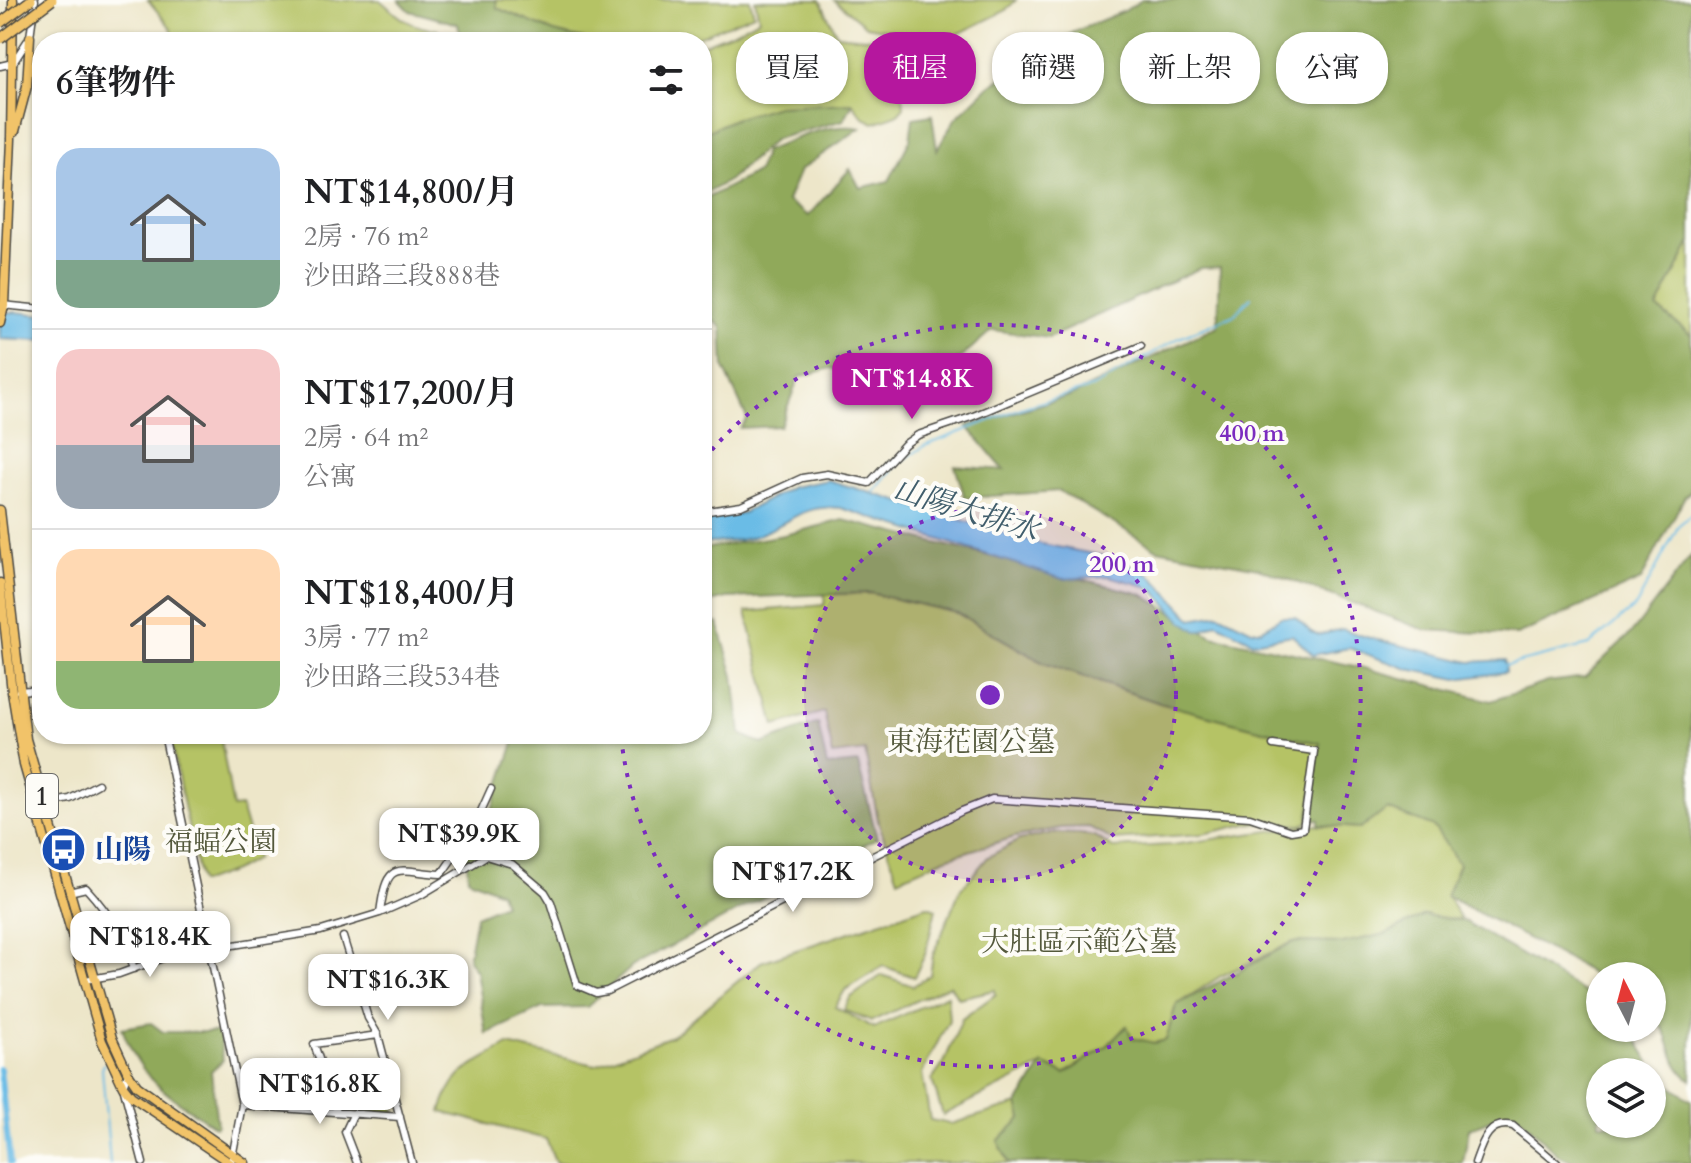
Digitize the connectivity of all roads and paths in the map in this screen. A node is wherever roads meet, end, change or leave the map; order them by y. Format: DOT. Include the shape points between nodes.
graph roads {
  1 [pos="13,0"];
  2 [pos="42,0"];
  3 [pos="52,0"];
  4 [pos="33,2"];
  5 [pos="0,23"];
  6 [pos="30,37"];
  7 [pos="0,39"];
  8 [pos="13,63"];
  9 [pos="0,66"];
  10 [pos="11,139"];
  11 [pos="32,310"];
  12 [pos="1,312"];
  13 [pos="1141,346"];
  14 [pos="0,510"];
  15 [pos="712,510"];
  16 [pos="0,583"];
  17 [pos="32,690"];
  18 [pos="16,692"];
  19 [pos="166,744"];
  20 [pos="1273,745"];
  21 [pos="98,784"];
  22 [pos="491,789"];
  23 [pos="44,804"];
  24 [pos="52,850"];
  25 [pos="69,892"];
  26 [pos="380,913"];
  27 [pos="343,937"];
  28 [pos="210,949"];
  29 [pos="134,969"];
  30 [pos="89,980"];
  31 [pos="378,1035"];
  32 [pos="128,1073"];
  33 [pos="388,1073"];
  34 [pos="327,1083"];
  35 [pos="123,1086"];
  36 [pos="242,1105"];
  37 [pos="337,1112"];
  38 [pos="354,1113"];
  39 [pos="400,1117"];
  40 [pos="233,1152"];
  41 [pos="143,1163"];
  42 [pos="230,1163"];
  43 [pos="245,1163"];
  44 [pos="357,1163"];
  45 [pos="412,1163"];
  46 [pos="1475,1163"];
  47 [pos="1557,1163"];
  1 -- 8 [label="main road"];
  2 -- 4 [label="street"];
  3 -- 7 [label="highway, bridge"];
  4 -- 5 [label="highway, bridge"];
  4 -- 6 [label="street"];
  6 -- 8 [label="street"];
  6 -- 10 [label="main road" via="23,108"];
  8 -- 9 [label="street"];
  8 -- 10 [label="main road"];
  10 -- 12 [label="main road"];
  11 -- 12 [label="street"];
  13 -- 15 [label="street" via="918,435 869,483 827,474 802,478 741,506"];
  14 -- 18 [label="main road, 1"];
  16 -- 18 [label="main road, 1"];
  17 -- 18 [label="street"];
  18 -- 23 [label="main road, 1"];
  18 -- 24 [label="main road, 1" via="24,765"];
  19 -- 28 [label="street"];
  20 -- 26 [label="street" via="1314,751 1303,829 1291,831 1250,817 992,799 607,991 596,993 577,985 551,902 539,885 506,861 486,856"];
  21 -- 23 [label="street" via="70,799"];
  22 -- 26 [label="street" via="473,829 441,874 394,872 386,882"];
  23 -- 24 [label="main road, 1"];
  24 -- 25 [label="main road, 1"];
  24 -- 30 [label="main road, 1"];
  25 -- 29 [label="street" via="86,888 96,899 128,945"];
  25 -- 30 [label="main road, 1"];
  26 -- 28 [label="street" via="321,931"];
  27 -- 31 [label="street"];
  28 -- 29 [label="street" via="171,955"];
  28 -- 36 [label="street"];
  29 -- 30 [label="street"];
  30 -- 32 [label="main road, 1"];
  30 -- 35 [label="main road, 1" via="102,1041"];
  31 -- 33 [label="street"];
  31 -- 34 [label="street" via="314,1044"];
  32 -- 35 [label="street"];
  32 -- 40 [label="main road, 1" via="147,1094"];
  33 -- 34 [label="street"];
  33 -- 39 [label="street"];
  34 -- 37 [label="street"];
  35 -- 41 [label="street"];
  35 -- 42 [label="main road, 1"];
  36 -- 37 [label="street"];
  36 -- 40 [label="street"];
  37 -- 38 [label="street"];
  38 -- 39 [label="street"];
  38 -- 44 [label="street" via="345,1132"];
  39 -- 45 [label="street"];
  40 -- 42 [label="street"];
  40 -- 43 [label="main road, 1"];
  46 -- 47 [label="street" via="1492,1128 1506,1124"];
}
